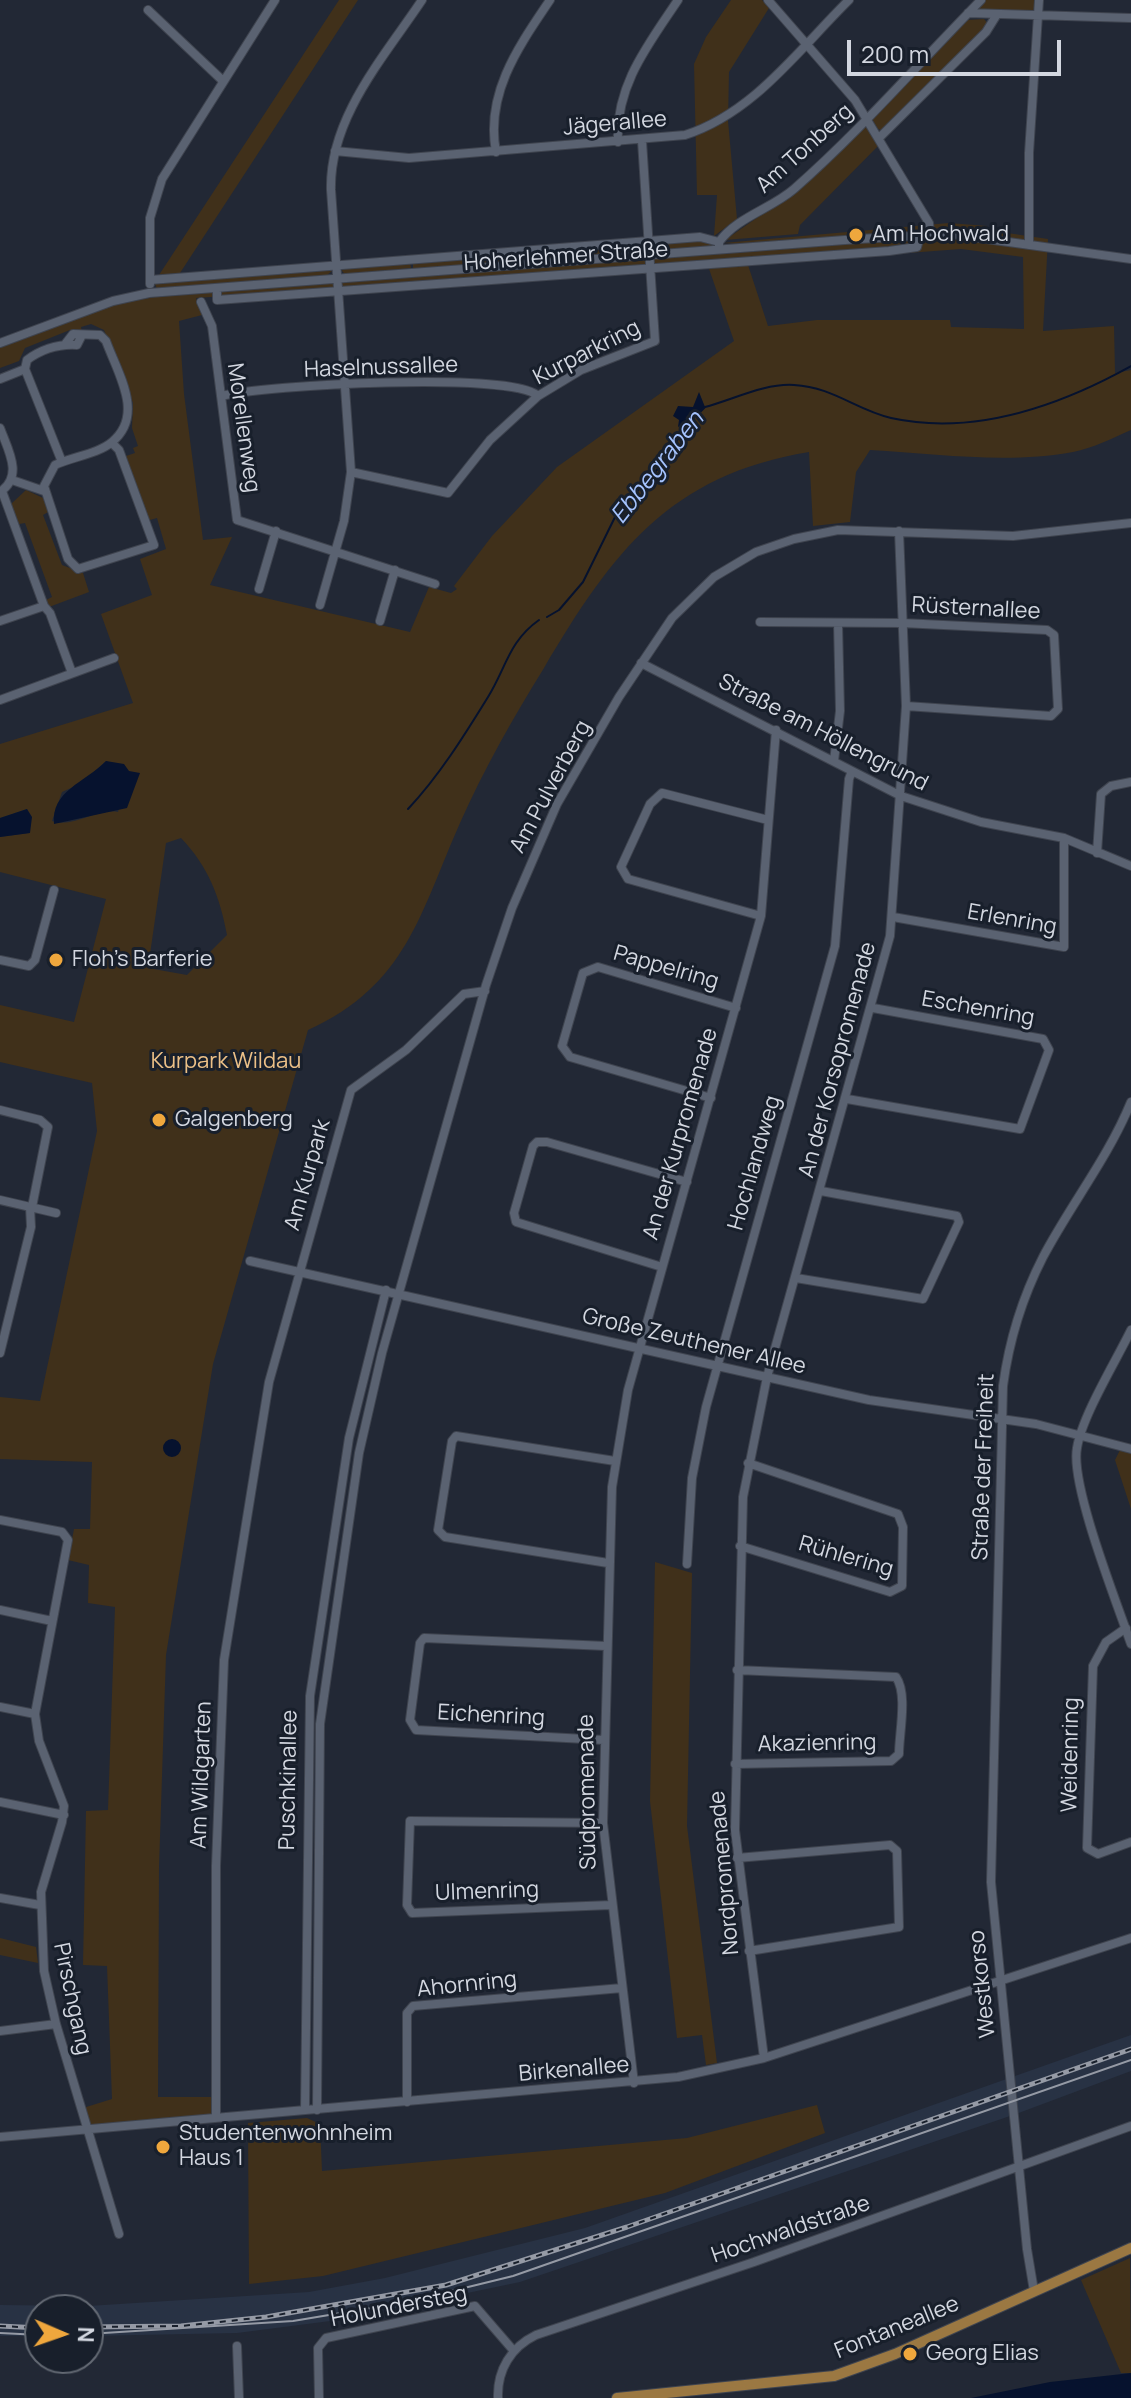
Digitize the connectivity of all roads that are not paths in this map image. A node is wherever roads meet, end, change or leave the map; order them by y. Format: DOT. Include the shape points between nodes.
graph roads {
  1 [pos="275,0"];
  2 [pos="422,0"];
  3 [pos="550,0"];
  4 [pos="678,0"];
  5 [pos="768,0"];
  6 [pos="849,0"];
  7 [pos="981,0"];
  8 [pos="1039,0"];
  9 [pos="148,10"];
  10 [pos="968,13"];
  11 [pos="996,16"];
  12 [pos="1038,17"];
  13 [pos="1131,18"];
  14 [pos="806,43"];
  15 [pos="222,80"];
  16 [pos="866,117"];
  17 [pos="879,138"];
  18 [pos="642,141"];
  19 [pos="618,142"];
  20 [pos="335,151"];
  21 [pos="496,152"];
  22 [pos="925,234"];
  23 [pos="648,241"];
  24 [pos="1029,245"];
  25 [pos="719,246"];
  26 [pos="650,255"];
  27 [pos="1131,259"];
  28 [pos="337,265"];
  29 [pos="651,269"];
  30 [pos="338,279"];
  31 [pos="150,280"];
  32 [pos="217,288"];
  33 [pos="339,292"];
  34 [pos="146,294"];
  35 [pos="201,302"];
  36 [pos="0,343"];
  37 [pos="25,369"];
  38 [pos="0,379"];
  39 [pos="347,385"];
  40 [pos="222,396"];
  41 [pos="538,396"];
  42 [pos="0,428"];
  43 [pos="112,443"];
  44 [pos="62,462"];
  45 [pos="351,472"];
  46 [pos="12,480"];
  47 [pos="44,491"];
  48 [pos="1,492"];
  49 [pos="1131,523"];
  50 [pos="276,531"];
  51 [pos="899,531"];
  52 [pos="336,550"];
  53 [pos="395,570"];
  54 [pos="435,584"];
  55 [pos="259,589"];
  56 [pos="320,605"];
  57 [pos="44,606"];
  58 [pos="0,621"];
  59 [pos="380,621"];
  60 [pos="760,622"];
  61 [pos="838,623"];
  62 [pos="902,623"];
  63 [pos="114,658"];
  64 [pos="641,663"];
  65 [pos="72,673"];
  66 [pos="0,700"];
  67 [pos="906,706"];
  68 [pos="776,730"];
  69 [pos="834,761"];
  70 [pos="852,771"];
  71 [pos="1131,782"];
  72 [pos="901,796"];
  73 [pos="768,820"];
  74 [pos="1064,838"];
  75 [pos="1097,853"];
  76 [pos="1131,866"];
  77 [pos="54,890"];
  78 [pos="761,916"];
  79 [pos="893,917"];
  80 [pos="0,960"];
  81 [pos="485,991"];
  82 [pos="736,1008"];
  83 [pos="873,1008"];
  84 [pos="711,1098"];
  85 [pos="847,1099"];
  86 [pos="1131,1102"];
  87 [pos="0,1110"];
  88 [pos="1121,1126"];
  89 [pos="1131,1132"];
  90 [pos="687,1182"];
  91 [pos="821,1191"];
  92 [pos="0,1200"];
  93 [pos="31,1207"];
  94 [pos="56,1213"];
  95 [pos="250,1261"];
  96 [pos="662,1267"];
  97 [pos="300,1271"];
  98 [pos="796,1278"];
  99 [pos="386,1290"];
  100 [pos="398,1293"];
  101 [pos="1131,1330"];
  102 [pos="639,1348"];
  103 [pos="0,1353"];
  104 [pos="716,1366"];
  105 [pos="767,1377"];
  106 [pos="1001,1418"];
  107 [pos="1081,1434"];
  108 [pos="259,1436"];
  109 [pos="1131,1449"];
  110 [pos="358,1455"];
  111 [pos="615,1461"];
  112 [pos="748,1463"];
  113 [pos="0,1520"];
  114 [pos="608,1546"];
  115 [pos="740,1546"];
  116 [pos="608,1563"];
  117 [pos="687,1564"];
  118 [pos="739,1588"];
  119 [pos="0,1610"];
  120 [pos="52,1621"];
  121 [pos="1126,1628"];
  122 [pos="1131,1644"];
  123 [pos="606,1646"];
  124 [pos="737,1670"];
  125 [pos="995,1672"];
  126 [pos="0,1707"];
  127 [pos="35,1714"];
  128 [pos="604,1740"];
  129 [pos="735,1764"];
  130 [pos="0,1802"];
  131 [pos="64,1815"];
  132 [pos="603,1823"];
  133 [pos="1131,1842"];
  134 [pos="737,1858"];
  135 [pos="0,1898"];
  136 [pos="40,1905"];
  137 [pos="611,1905"];
  138 [pos="1131,1938"];
  139 [pos="749,1951"];
  140 [pos="1000,1983"];
  141 [pos="622,1988"];
  142 [pos="56,2024"];
  143 [pos="0,2031"];
  144 [pos="764,2058"];
  145 [pos="634,2083"];
  146 [pos="407,2102"];
  147 [pos="305,2110"];
  148 [pos="317,2110"];
  149 [pos="216,2118"];
  150 [pos="1131,2126"];
  151 [pos="87,2129"];
  152 [pos="0,2137"];
  153 [pos="1020,2168"];
  154 [pos="119,2234"];
  155 [pos="1131,2248"];
  156 [pos="1034,2291"];
  157 [pos="237,2346"];
  158 [pos="513,2350"];
  159 [pos="239,2398"];
  160 [pos="319,2398"];
  161 [pos="498,2398"];
  162 [pos="617,2398"];
  1 -- 15 [label="street"];
  2 -- 20 [label="street" via="352,107"];
  3 -- 21 [label="street" via="502,82 494,118"];
  4 -- 19 [label="street" via="626,83"];
  5 -- 14 [label="street"];
  6 -- 14 [label="street, Jägerallee"];
  7 -- 10 [label="street, Am Tonberg"];
  8 -- 12 [label="street"];
  9 -- 15 [label="street"];
  10 -- 11 [label="street"];
  10 -- 16 [label="street, Am Tonberg"];
  11 -- 12 [label="street"];
  11 -- 17 [label="street, Am Tonberg"];
  12 -- 13 [label="street"];
  12 -- 24 [label="street"];
  14 -- 16 [label="street"];
  14 -- 18 [label="street, Jägerallee" via="760,91 719,122 685,135"];
  15 -- 31 [label="street" via="158,189 149,233"];
  16 -- 17 [label="street"];
  16 -- 25 [label="street, Am Tonberg" via="793,190 740,223"];
  17 -- 22 [label="street" via="929,223"];
  18 -- 19 [label="street, Jägerallee"];
  18 -- 23 [label="street, Kurparkring"];
  19 -- 21 [label="street, Jägerallee"];
  20 -- 21 [label="street, Jägerallee" via="390,159"];
  20 -- 28 [label="street" via="331,181"];
  22 -- 24 [label="street, Hoherlehmer Straße"];
  22 -- 25 [label="street, Hoherlehmer Straße"];
  22 -- 29 [label="street, Hoherlehmer Straße" via="917,247"];
  23 -- 25 [label="street, Hoherlehmer Straße" via="707,237"];
  23 -- 26 [label="street, Kurparkring"];
  23 -- 28 [label="street, Hoherlehmer Straße"];
  24 -- 27 [label="street, Hoherlehmer Straße"];
  25 -- 26 [label="street, Hoherlehmer Straße"];
  26 -- 29 [label="street, Kurparkring"];
  26 -- 30 [label="street, Hoherlehmer Straße"];
  28 -- 30 [label="street"];
  28 -- 31 [label="street, Hoherlehmer Straße"];
  29 -- 33 [label="street, Hoherlehmer Straße"];
  29 -- 41 [label="street, Kurparkring" via="655,341 602,360"];
  30 -- 32 [label="street, Hoherlehmer Straße"];
  30 -- 33 [label="street"];
  31 -- 34 [label="street"];
  32 -- 33 [label="street, Hoherlehmer Straße" via="217,300"];
  32 -- 34 [label="street, Hoherlehmer Straße"];
  33 -- 39 [label="street"];
  34 -- 36 [label="street, Hoherlehmer Straße"];
  35 -- 40 [label="street, Morellenweg" via="212,326"];
  37 -- 38 [label="street"];
  37 -- 43 [label="street" via="27,360 66,343 73,334 100,335 129,402 126,428"];
  37 -- 44 [label="street"];
  39 -- 40 [label="street, Haselnussallee"];
  39 -- 41 [label="street, Haselnussallee" via="476,384"];
  39 -- 45 [label="street"];
  40 -- 50 [label="street, Morellenweg" via="237,520"];
  41 -- 45 [label="street, Kurparkring" via="498,431 448,493"];
  42 -- 46 [label="street" via="14,467"];
  43 -- 44 [label="street"];
  43 -- 47 [label="street" via="154,545 78,569 68,559"];
  44 -- 47 [label="street" via="49,473"];
  45 -- 52 [label="street"];
  46 -- 47 [label="street"];
  46 -- 48 [label="street"];
  48 -- 57 [label="street"];
  49 -- 51 [label="street, Am Pulverberg" via="1013,536"];
  50 -- 52 [label="street, Morellenweg"];
  50 -- 55 [label="street"];
  51 -- 62 [label="street, An der Korsopromenade"];
  51 -- 64 [label="street, Am Pulverberg" via="831,531 756,552 691,596"];
  52 -- 53 [label="street, Morellenweg"];
  52 -- 56 [label="street"];
  53 -- 54 [label="street, Morellenweg"];
  53 -- 59 [label="street"];
  57 -- 58 [label="street"];
  57 -- 65 [label="street"];
  60 -- 61 [label="street, Rüsternallee"];
  61 -- 62 [label="street, Rüsternallee"];
  61 -- 69 [label="street" via="840,711"];
  62 -- 67 [label="street, An der Korsopromenade"];
  62 -- 67 [label="street, Rüsternallee" via="1047,630 1057,644 1058,709 1051,716"];
  63 -- 65 [label="street"];
  64 -- 68 [label="street, Straße am Höllengrund"];
  64 -- 81 [label="street, Am Pulverberg" via="555,809 512,908"];
  65 -- 66 [label="street"];
  67 -- 72 [label="street, An der Korsopromenade"];
  68 -- 69 [label="street, Straße am Höllengrund"];
  68 -- 73 [label="street, An der Kurpromenade"];
  69 -- 70 [label="street, Straße am Höllengrund"];
  70 -- 72 [label="street, Straße am Höllengrund"];
  70 -- 104 [label="street, Hochlandweg" via="835,946"];
  71 -- 75 [label="street" via="1101,794"];
  72 -- 74 [label="street, Straße am Höllengrund" via="981,822"];
  72 -- 79 [label="street, An der Korsopromenade"];
  73 -- 78 [label="street, An der Kurpromenade"];
  73 -- 78 [label="street" via="662,793 650,804 621,867 628,879"];
  74 -- 75 [label="street, Straße am Höllengrund"];
  74 -- 79 [label="street, Erlenring" via="1064,947"];
  75 -- 76 [label="street, Straße am Höllengrund"];
  77 -- 80 [label="street" via="35,960 29,966"];
  78 -- 82 [label="street, An der Kurpromenade"];
  79 -- 83 [label="street, An der Korsopromenade"];
  81 -- 97 [label="street, Am Kurpark" via="464,994 406,1050 351,1090"];
  81 -- 100 [label="street, Am Pulverberg"];
  82 -- 84 [label="street, An der Kurpromenade"];
  82 -- 84 [label="street, Pappelring" via="598,967 583,973 572,1007 562,1046 570,1057"];
  83 -- 85 [label="street, An der Korsopromenade"];
  83 -- 85 [label="street, Eschenring" via="1043,1039 1049,1050 1020,1129"];
  84 -- 90 [label="street, An der Kurpromenade"];
  85 -- 91 [label="street, An der Korsopromenade"];
  86 -- 88 [label="street, Straße der Freiheit"];
  87 -- 93 [label="street" via="48,1127"];
  88 -- 89 [label="street"];
  88 -- 106 [label="street, Straße der Freiheit" via="1028,1290 1008,1354"];
  90 -- 96 [label="street, An der Kurpromenade"];
  90 -- 96 [label="street" via="541,1141 533,1146 517,1200 514,1213 522,1226"];
  91 -- 98 [label="street, An der Korsopromenade"];
  91 -- 98 [label="street" via="957,1216 959,1222 923,1299"];
  92 -- 93 [label="street"];
  93 -- 94 [label="street"];
  93 -- 103 [label="street" via="31,1227"];
  95 -- 97 [label="street, Große Zeuthener Allee"];
  96 -- 102 [label="street, An der Kurpromenade"];
  97 -- 99 [label="street, Große Zeuthener Allee"];
  97 -- 108 [label="street, Am Kurpark"];
  98 -- 105 [label="street, An der Korsopromenade"];
  99 -- 100 [label="street, Große Zeuthener Allee"];
  99 -- 147 [label="street, Puschkinallee" via="346,1453 310,1696"];
  100 -- 102 [label="street, Große Zeuthener Allee"];
  100 -- 110 [label="street, Am Pulverberg"];
  101 -- 107 [label="street"];
  102 -- 104 [label="street, Große Zeuthener Allee"];
  102 -- 111 [label="street, An der Kurpromenade"];
  104 -- 105 [label="street, Große Zeuthener Allee"];
  104 -- 117 [label="street, Hochlandweg" via="692,1478"];
  105 -- 106 [label="street, Große Zeuthener Allee" via="869,1400"];
  105 -- 112 [label="street, An der Korsopromenade"];
  106 -- 107 [label="street, Große Zeuthener Allee"];
  106 -- 125 [label="street, Straße der Freiheit"];
  107 -- 109 [label="street, Große Zeuthener Allee"];
  107 -- 121 [label="street" via="1076,1462 1080,1489"];
  108 -- 149 [label="street, Am Wildgarten" via="224,1660 216,1866"];
  110 -- 148 [label="street, Puschkinallee" via="319,1739"];
  111 -- 114 [label="street, An der Kurpromenade"];
  111 -- 116 [label="street" via="456,1436 438,1530 445,1537"];
  112 -- 115 [label="street, An der Korsopromenade"];
  112 -- 115 [label="street, Rühlering" via="898,1514 903,1527 902,1586 890,1592"];
  113 -- 120 [label="street" via="66,1535"];
  114 -- 116 [label="street, Südpromenade"];
  115 -- 118 [label="street, An der Korsopromenade"];
  116 -- 123 [label="street, Südpromenade"];
  118 -- 124 [label="street, Nordpromenade"];
  119 -- 120 [label="street"];
  120 -- 127 [label="street"];
  121 -- 122 [label="street"];
  121 -- 133 [label="street, Weidenring" via="1112,1635 1098,1653 1090,1681 1087,1848 1098,1854"];
  123 -- 128 [label="street, Südpromenade"];
  123 -- 128 [label="street, Eichenring" via="424,1638 410,1720 416,1730"];
  124 -- 129 [label="street, Nordpromenade"];
  124 -- 129 [label="street, Akazienring" via="896,1677 901,1685 897,1760"];
  125 -- 140 [label="street, Westkorso" via="990,1868"];
  126 -- 127 [label="street"];
  127 -- 131 [label="street"];
  128 -- 132 [label="street, Südpromenade"];
  129 -- 134 [label="street, Nordpromenade"];
  130 -- 131 [label="street"];
  131 -- 136 [label="street, Pirschgang"];
  132 -- 137 [label="street, Südpromenade"];
  132 -- 137 [label="street, Ulmenring" via="410,1821 407,1905 412,1913"];
  134 -- 139 [label="street, Nordpromenade"];
  134 -- 139 [label="street" via="890,1845 897,1851 899,1927"];
  135 -- 136 [label="street"];
  136 -- 142 [label="street, Pirschgang" via="41,1949"];
  137 -- 141 [label="street, Südpromenade"];
  138 -- 140 [label="street, Birkenallee"];
  139 -- 144 [label="street, Nordpromenade"];
  140 -- 144 [label="street, Birkenallee"];
  140 -- 153 [label="street, Westkorso"];
  141 -- 145 [label="street, Südpromenade"];
  141 -- 146 [label="street, Ahornring" via="413,2006 407,2013"];
  142 -- 143 [label="street"];
  142 -- 151 [label="street, Pirschgang"];
  144 -- 145 [label="street, Birkenallee"];
  145 -- 146 [label="street, Birkenallee"];
  146 -- 148 [label="street, Birkenallee"];
  147 -- 148 [label="street, Birkenallee"];
  147 -- 149 [label="street, Birkenallee"];
  149 -- 151 [label="street, Birkenallee"];
  150 -- 153 [label="street, Hochwaldstraße"];
  151 -- 152 [label="street, Birkenallee"];
  151 -- 154 [label="street, Pirschgang"];
  153 -- 156 [label="street, Westkorso"];
  153 -- 158 [label="street, Hochwaldstraße" via="544,2333"];
  155 -- 156 [label="main road, Fontaneallee"];
  156 -- 162 [label="main road, Fontaneallee" via="834,2376"];
  157 -- 159 [label="street"];
  158 -- 160 [label="street, Holundersteg" via="475,2306 320,2341"];
  158 -- 161 [label="street" via="501,2373"];
}
